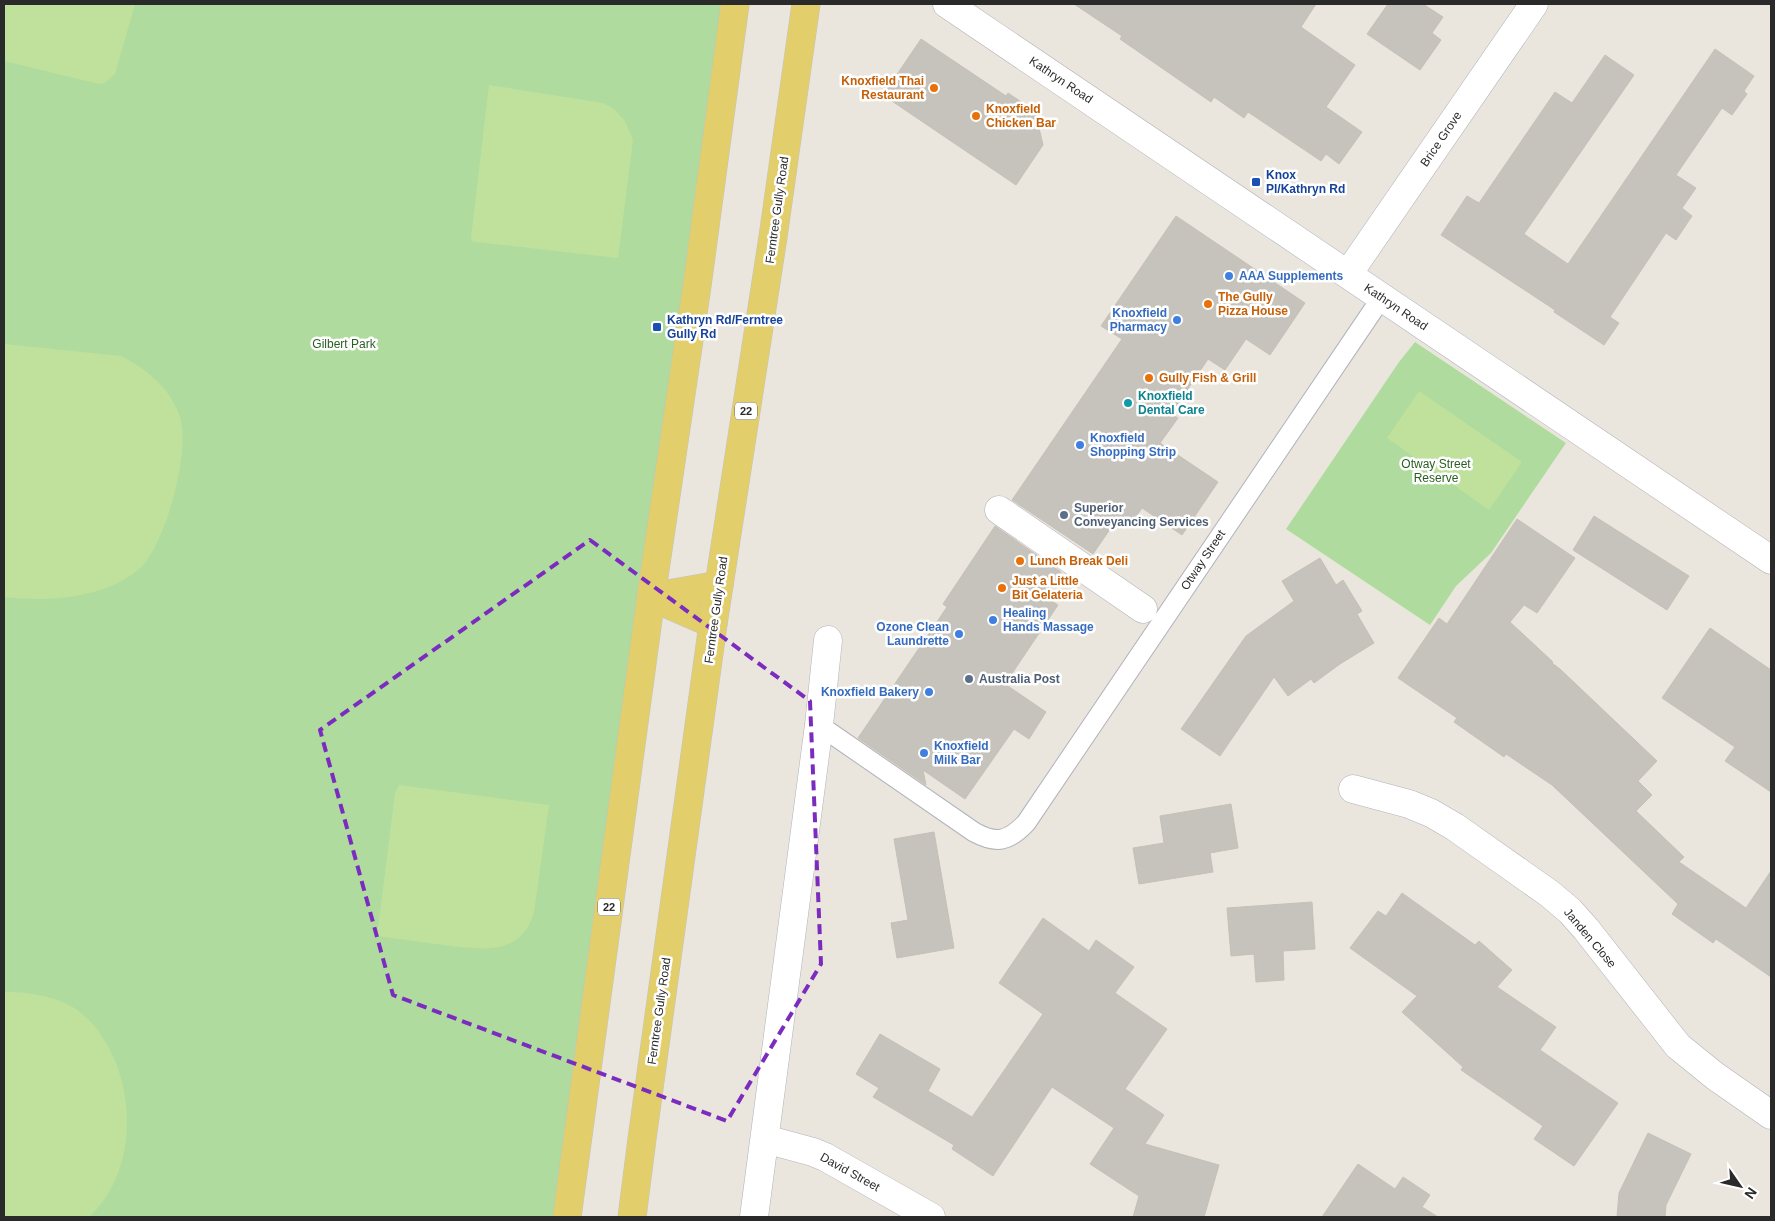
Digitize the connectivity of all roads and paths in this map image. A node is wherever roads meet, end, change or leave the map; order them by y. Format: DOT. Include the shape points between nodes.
graph roads {
  1 [pos="735,4"];
  2 [pos="806,4"];
  3 [pos="947,4"];
  4 [pos="1534,4"];
  5 [pos="1348,274"];
  6 [pos="1382,297"];
  7 [pos="999,510"];
  8 [pos="1771,560"];
  9 [pos="719,585"];
  10 [pos="652,597"];
  11 [pos="1143,609"];
  12 [pos="713,624"];
  13 [pos="828,640"];
  14 [pos="819,725"];
  15 [pos="1353,788"];
  16 [pos="1771,1115"];
  17 [pos="765,1138"];
  18 [pos="567,1217"];
  19 [pos="632,1217"];
  20 [pos="754,1217"];
  21 [pos="930,1217"];
  1 -- 10 [label="main road, 22"];
  2 -- 9 [label="main road, Ferntree Gully Road / 22" via="774,237"];
  3 -- 5 [label="street, Kathryn Road"];
  4 -- 5 [label="street, Brice Grove"];
  5 -- 6 [label="street, Kathryn Road"];
  6 -- 8 [label="street, Kathryn Road"];
  6 -- 14 [label="lane, Otway Street" via="1026,824 1013,835 997,840 983,837"];
  7 -- 11 [label="street"];
  9 -- 10 [label="main road"];
  9 -- 12 [label="main road, Ferntree Gully Road / 22"];
  10 -- 12 [label="main road"];
  10 -- 18 [label="main road, 22"];
  12 -- 19 [label="main road, Ferntree Gully Road / 22"];
  13 -- 14 [label="street"];
  14 -- 17 [label="street"];
  15 -- 16 [label="street, Janden Close" via="1431,813 1550,894 1586,929 1678,1046"];
  17 -- 20 [label="street"];
  17 -- 21 [label="street, David Street" via="825,1157"];
}
